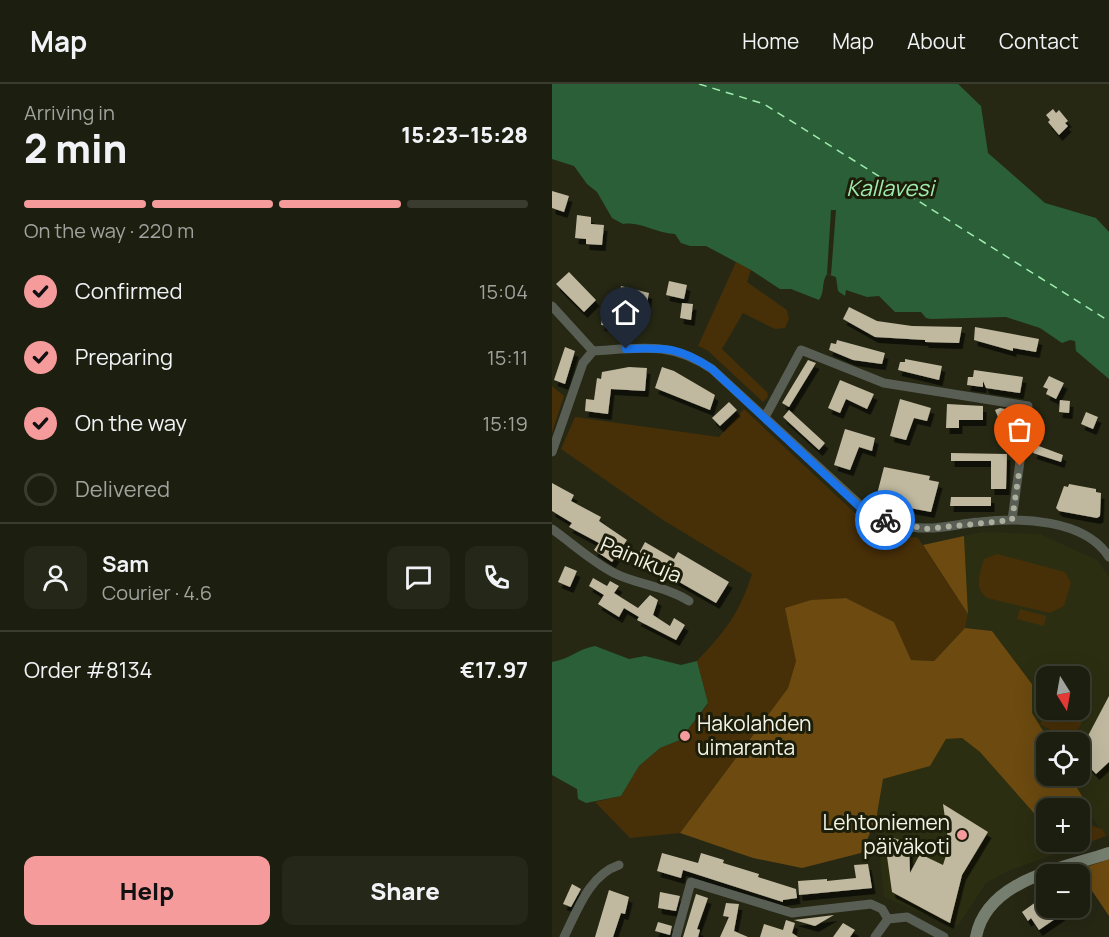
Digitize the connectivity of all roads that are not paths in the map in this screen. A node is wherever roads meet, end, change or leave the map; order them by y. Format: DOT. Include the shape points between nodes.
graph roads {
  1 [pos="552,306"];
  2 [pos="593,351"];
  3 [pos="765,417"];
  4 [pos="552,452"];
  5 [pos="1012,520"];
  6 [pos="552,529"];
  7 [pos="1109,557"];
  8 [pos="689,601"];
  9 [pos="1109,853"];
  10 [pos="619,865"];
  11 [pos="888,919"];
  12 [pos="564,937"];
  13 [pos="676,937"];
  14 [pos="875,937"];
  15 [pos="944,937"];
  16 [pos="976,937"];
  1 -- 2 [label="street"];
  2 -- 3 [label="street" via="670,348 692,355"];
  2 -- 4 [label="street" via="583,363"];
  3 -- 5 [label="street" via="871,515 896,525 926,529"];
  3 -- 5 [label="street" via="801,350 884,383 1028,408"];
  5 -- 7 [label="street" via="1082,534 1094,539"];
  6 -- 8 [label="street, Painikuja" via="614,573 653,584"];
  9 -- 16 [label="street" via="1011,888 992,903"];
  10 -- 12 [label="street" via="589,889"];
  11 -- 13 [label="street" via="882,909 871,904 792,913 691,882"];
  11 -- 14 [label="street"];
  11 -- 15 [label="street" via="907,917"];
}
